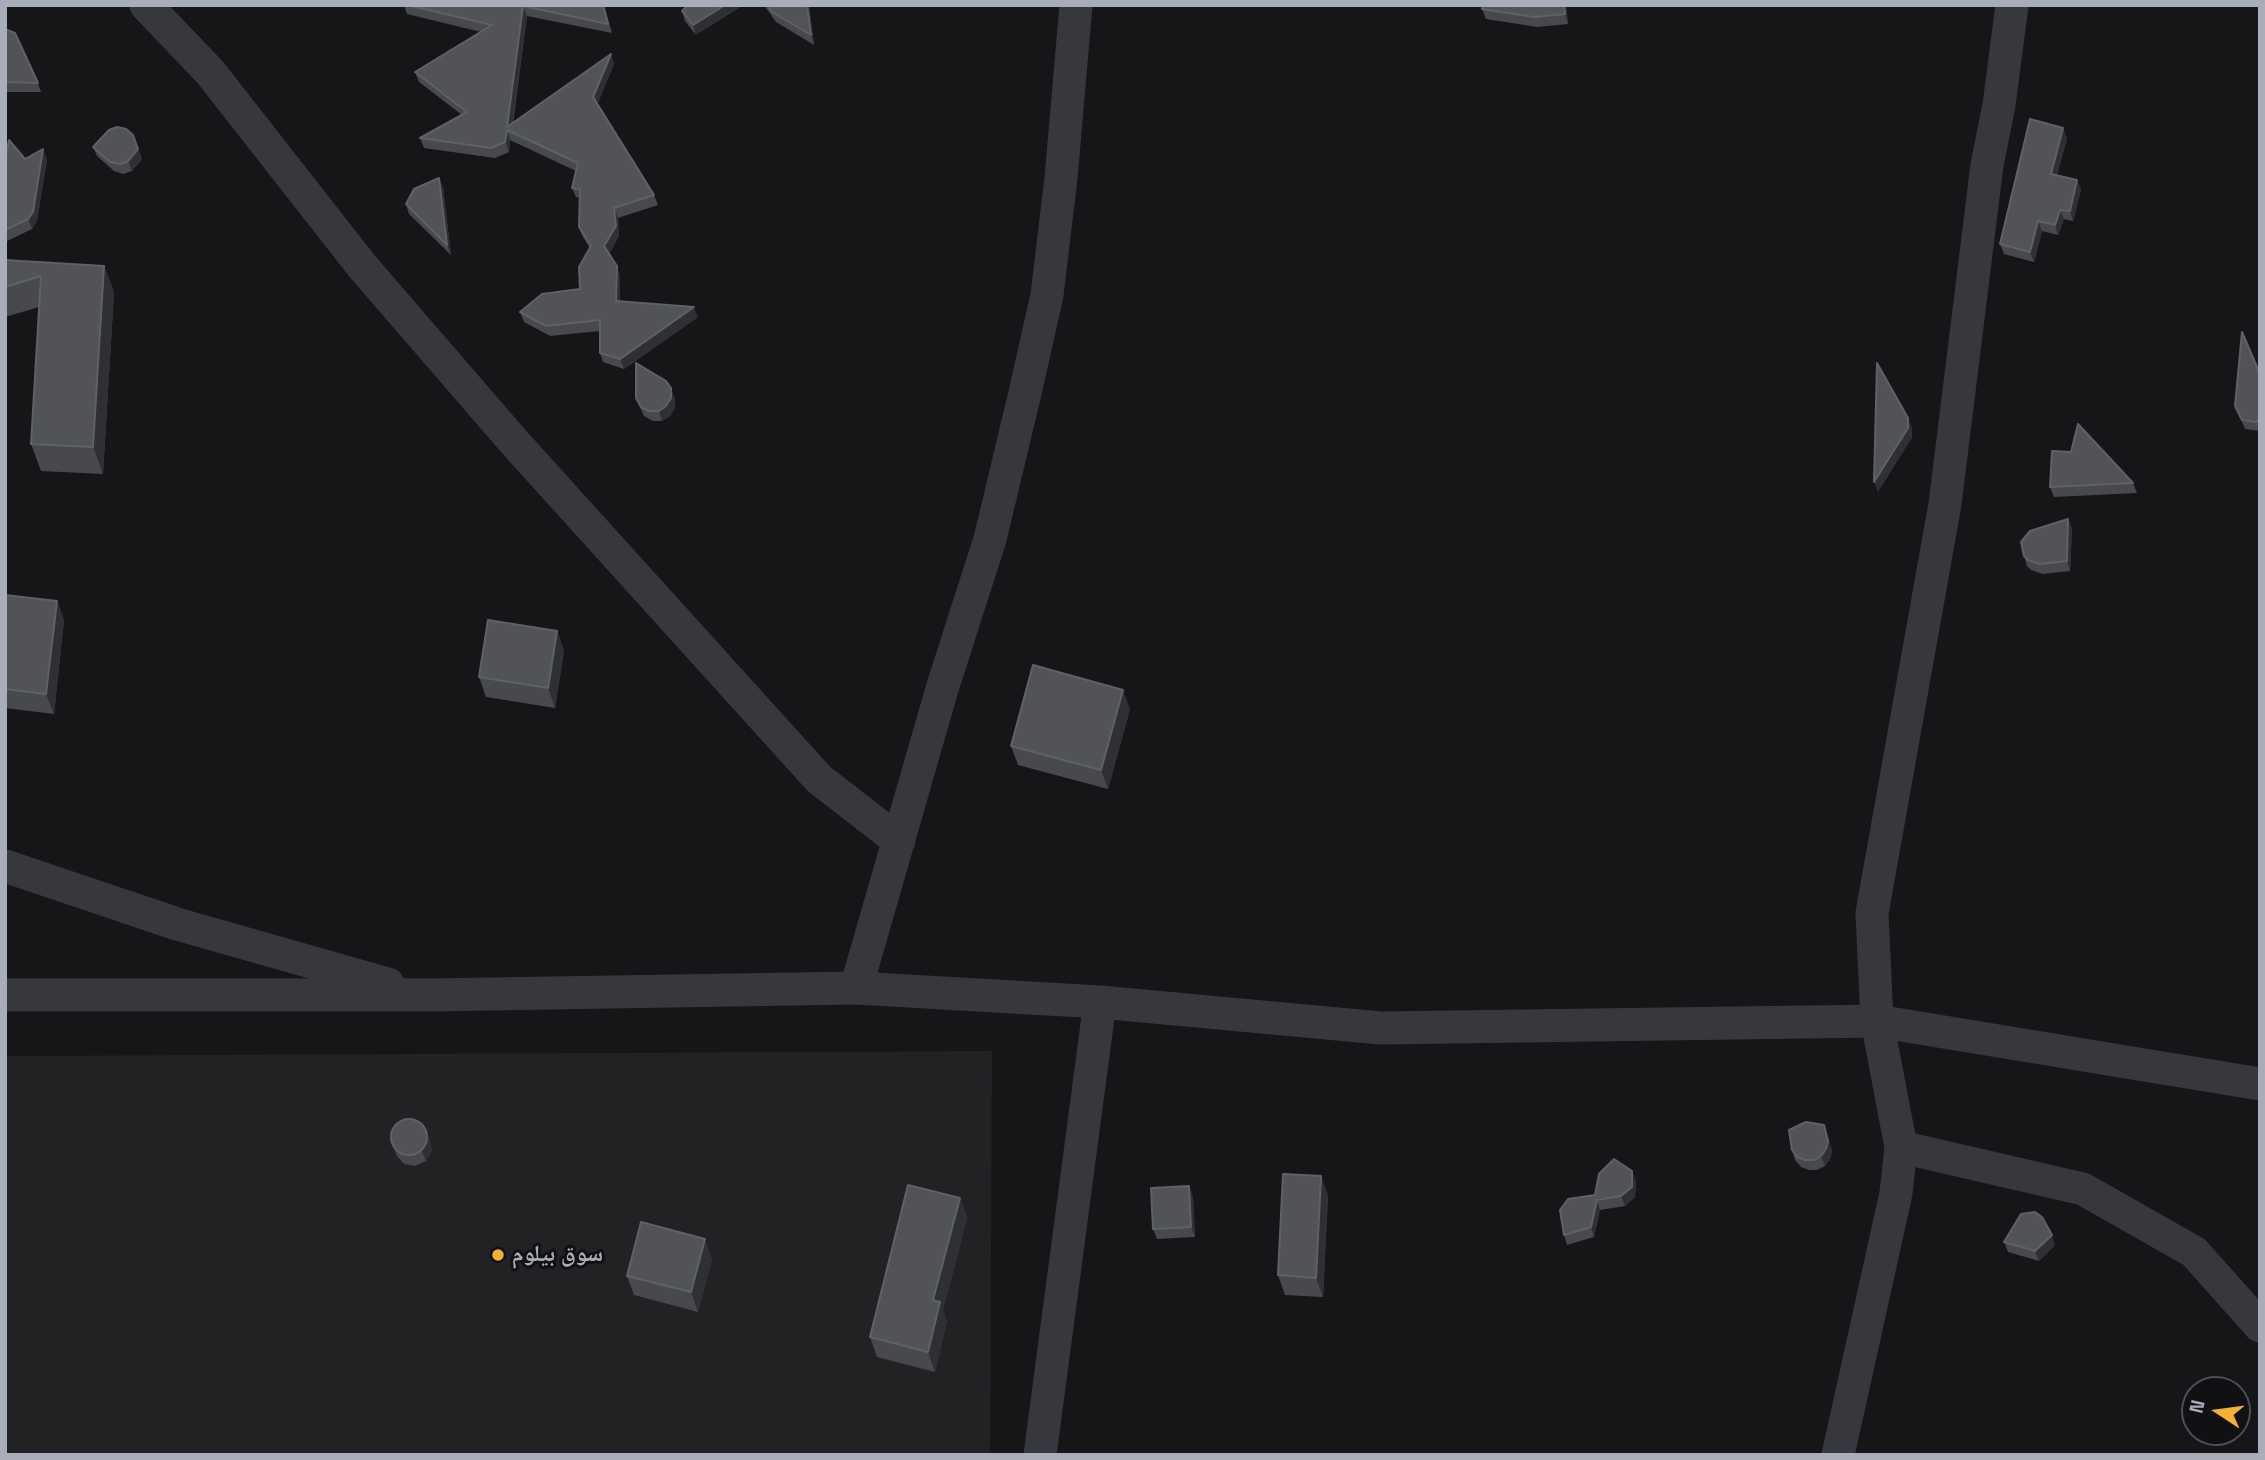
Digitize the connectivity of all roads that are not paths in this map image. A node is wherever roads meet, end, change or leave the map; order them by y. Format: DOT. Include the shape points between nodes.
graph roads {
  1 [pos="146,5"];
  2 [pos="1076,5"];
  3 [pos="2012,5"];
  4 [pos="899,841"];
  5 [pos="5,866"];
  6 [pos="856,988"];
  7 [pos="5,995"];
  8 [pos="428,995"];
  9 [pos="1100,1002"];
  10 [pos="1877,1021"];
  11 [pos="2260,1084"];
  12 [pos="1902,1147"];
  13 [pos="2260,1326"];
  14 [pos="1040,1455"];
  15 [pos="1838,1455"];
  1 -- 4 [label="street" via="210,72 362,266 515,443 819,779"];
  2 -- 4 [label="street" via="1047,295 989,539"];
  3 -- 10 [label="street" via="1945,504 1872,913"];
  4 -- 6 [label="street"];
  5 -- 8 [label="street" via="177,924"];
  6 -- 8 [label="street"];
  6 -- 9 [label="street"];
  7 -- 8 [label="street"];
  9 -- 10 [label="street" via="1381,1028"];
  9 -- 14 [label="street"];
  10 -- 11 [label="street"];
  10 -- 12 [label="street"];
  12 -- 13 [label="street" via="2083,1189 2194,1252"];
  12 -- 15 [label="street"];
}
